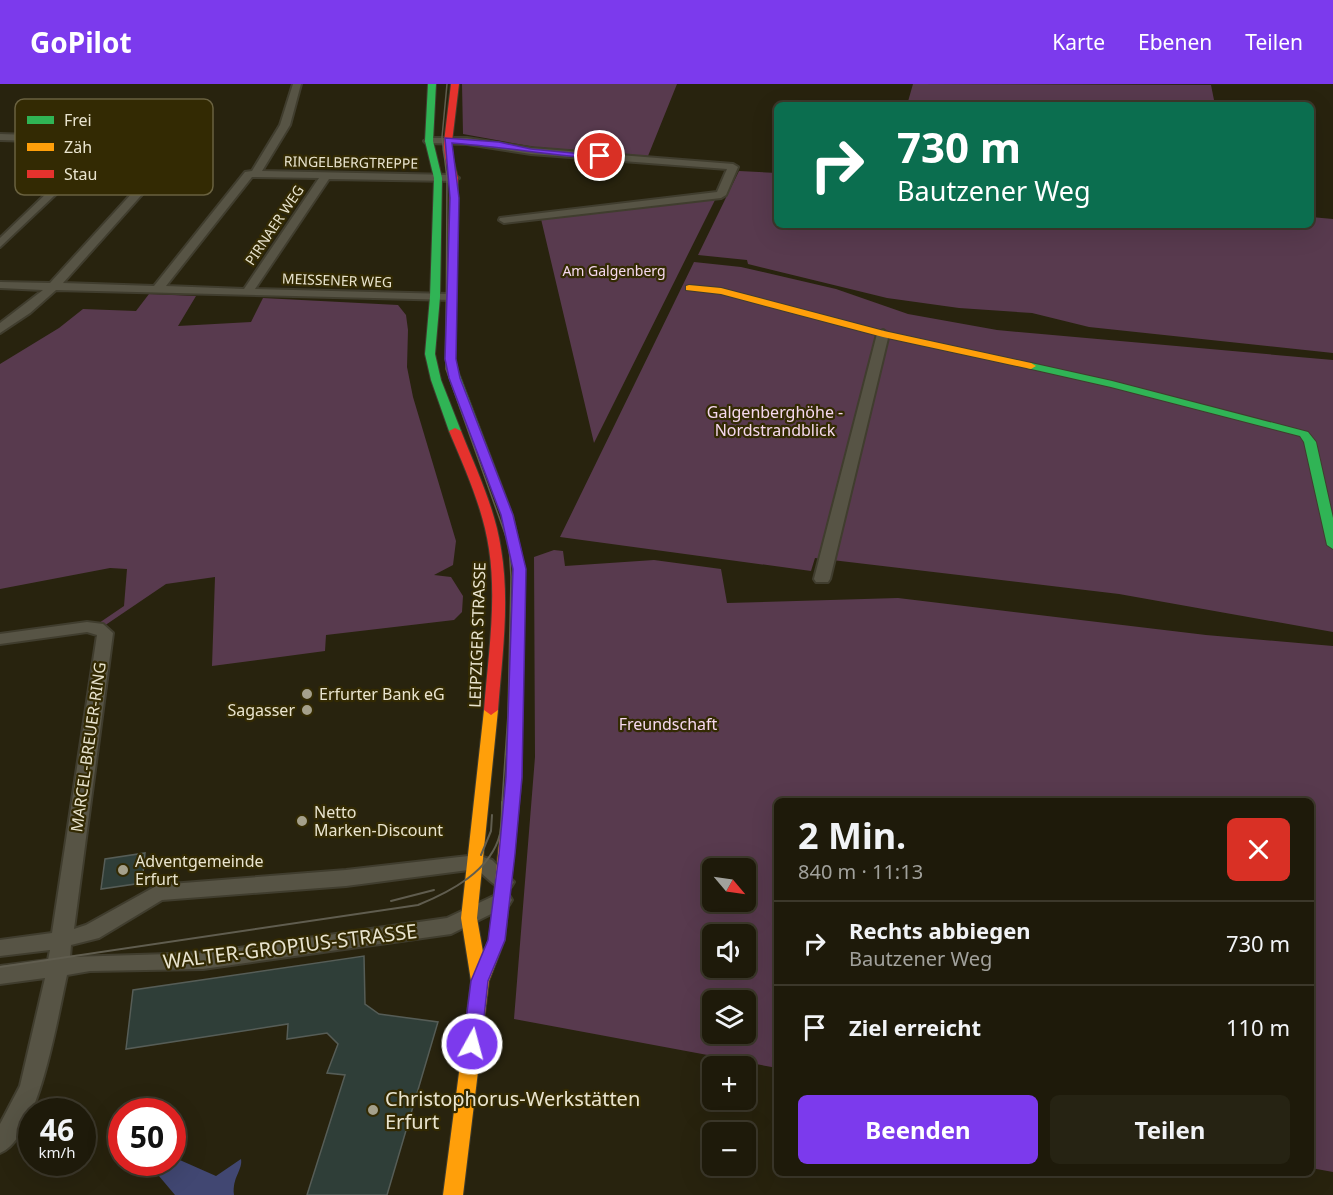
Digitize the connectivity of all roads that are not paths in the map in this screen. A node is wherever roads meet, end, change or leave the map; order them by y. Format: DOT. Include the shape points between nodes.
graph roads {
  1 [pos="297,84"];
  2 [pos="432,84"];
  3 [pos="455,84"];
  4 [pos="0,137"];
  5 [pos="15,137"];
  6 [pos="448,140"];
  7 [pos="429,141"];
  8 [pos="252,174"];
  9 [pos="326,175"];
  10 [pos="438,178"];
  11 [pos="454,178"];
  12 [pos="50,195"];
  13 [pos="136,195"];
  14 [pos="504,220"];
  15 [pos="0,244"];
  16 [pos="0,285"];
  17 [pos="54,287"];
  18 [pos="689,288"];
  19 [pos="157,290"];
  20 [pos="242,292"];
  21 [pos="435,297"];
  22 [pos="452,298"];
  23 [pos="0,329"];
  24 [pos="884,334"];
  25 [pos="1333,544"];
  26 [pos="822,579"];
  27 [pos="0,639"];
  28 [pos="477,862"];
  29 [pos="503,891"];
  30 [pos="469,918"];
  31 [pos="61,940"];
  32 [pos="0,948"];
  33 [pos="58,967"];
  34 [pos="0,975"];
  35 [pos="480,981"];
  36 [pos="0,1142"];
  37 [pos="453,1195"];
  1 -- 8 [label="street" via="285,125"];
  2 -- 7 [label="main road, LEIPZIGER STRASSE"];
  3 -- 6 [label="main road, LEIPZIGER STRASSE"];
  4 -- 5 [label="street"];
  6 -- 7 [label="street"];
  6 -- 11 [label="main road, LEIPZIGER STRASSE"];
  6 -- 14 [label="street" via="733,168 721,195"];
  7 -- 10 [label="main road, LEIPZIGER STRASSE"];
  8 -- 9 [label="street, RINGELBERGTREPPE"];
  8 -- 19 [label="street"];
  9 -- 10 [label="street, RINGELBERGTREPPE"];
  9 -- 20 [label="street, PIRNAER WEG"];
  10 -- 11 [label="street, RINGELBERGTREPPE"];
  10 -- 21 [label="main road, LEIPZIGER STRASSE"];
  11 -- 22 [label="main road, LEIPZIGER STRASSE"];
  12 -- 15 [label="street"];
  13 -- 17 [label="street"];
  16 -- 17 [label="street, MEISSENER WEG"];
  17 -- 19 [label="street, MEISSENER WEG"];
  17 -- 23 [label="street"];
  18 -- 24 [label="main road" via="721,291"];
  19 -- 20 [label="street, MEISSENER WEG"];
  20 -- 21 [label="street, MEISSENER WEG"];
  21 -- 22 [label="street, MEISSENER WEG"];
  21 -- 28 [label="main road, LEIPZIGER STRASSE" via="430,354 484,507 498,573 490,729"];
  22 -- 29 [label="main road, LEIPZIGER STRASSE" via="450,359 507,515 519,569 514,777"];
  24 -- 25 [label="main road" via="1112,384 1304,434 1310,442"];
  24 -- 26 [label="street"];
  27 -- 31 [label="street, MARCEL-BREUER-RING" via="87,627 105,633"];
  28 -- 29 [label="street"];
  28 -- 30 [label="main road, LEIPZIGER STRASSE"];
  28 -- 31 [label="street" via="346,878 158,893 92,932"];
  29 -- 30 [label="street, WALTER-GROPIUS-STRASSE"];
  29 -- 35 [label="main road, LEIPZIGER STRASSE" via="497,940"];
  30 -- 33 [label="street, WALTER-GROPIUS-STRASSE" via="451,926 203,961"];
  30 -- 35 [label="main road, LEIPZIGER STRASSE"];
  31 -- 32 [label="street"];
  31 -- 33 [label="street, MARCEL-BREUER-RING"];
  33 -- 34 [label="street, WALTER-GROPIUS-STRASSE"];
  33 -- 36 [label="street, MARCEL-BREUER-RING" via="31,1087"];
  35 -- 37 [label="main road, LEIPZIGER STRASSE"];
}
